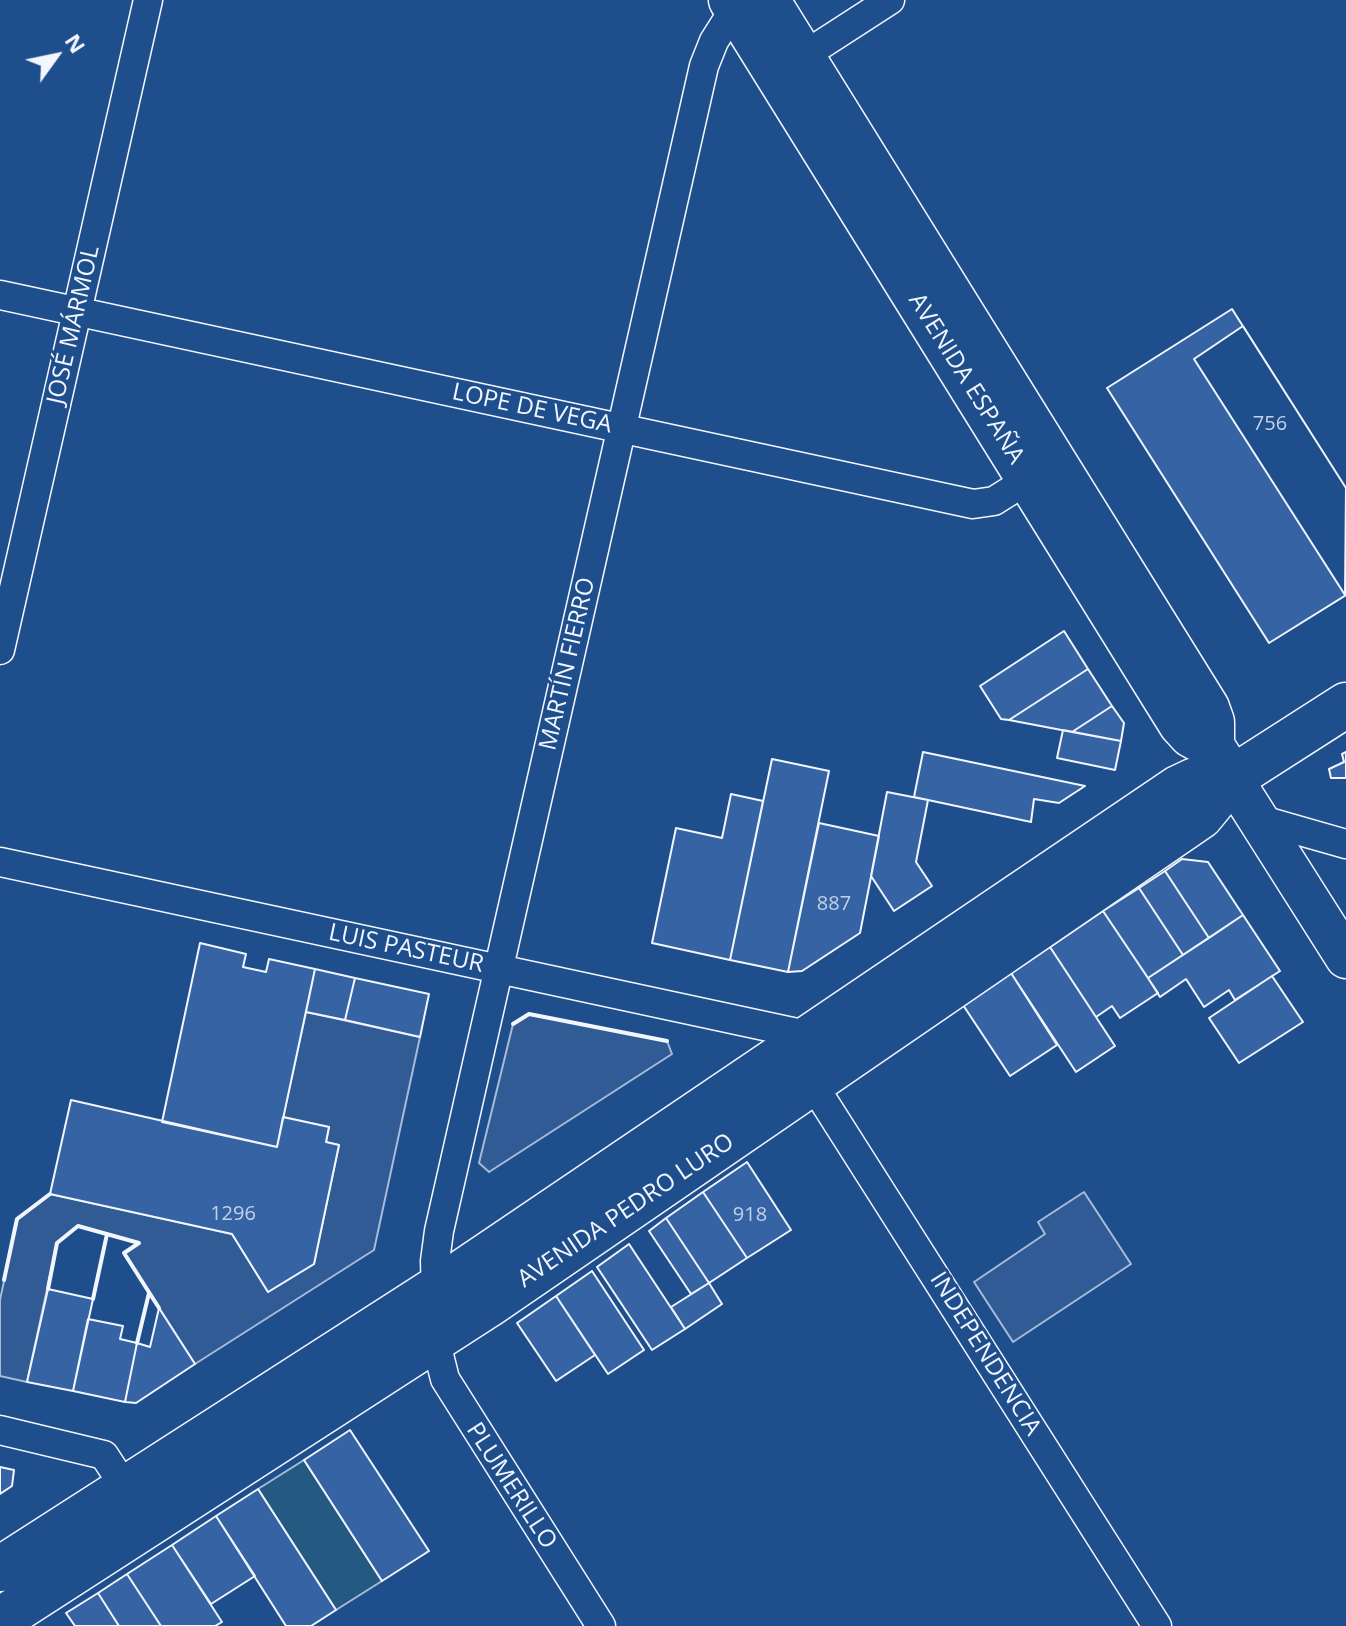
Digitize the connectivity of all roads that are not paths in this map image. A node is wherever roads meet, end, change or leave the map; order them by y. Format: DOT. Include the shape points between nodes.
graph roads {
  1 [pos="148,0"];
  2 [pos="890,0"];
  3 [pos="744,2"];
  4 [pos="790,65"];
  5 [pos="0,295"];
  6 [pos="77,311"];
  7 [pos="621,428"];
  8 [pos="1042,471"];
  9 [pos="0,650"];
  10 [pos="1346,705"];
  11 [pos="1222,762"];
  12 [pos="1258,819"];
  13 [pos="1346,844"];
  14 [pos="0,862"];
  15 [pos="1346,958"];
  16 [pos="498,969"];
  17 [pos="811,1036"];
  18 [pos="812,1083"];
  19 [pos="436,1290"];
  20 [pos="438,1339"];
  21 [pos="0,1430"];
  22 [pos="110,1499"];
  23 [pos="0,1569"];
  24 [pos="24,1616"];
  25 [pos="601,1626"];
  26 [pos="1157,1626"];
  1 -- 6 [label="street, JOSÉ MÁRMOL"];
  2 -- 4 [label="street"];
  3 -- 4 [label="main road, AVENIDA ESPAÑA"];
  3 -- 7 [label="street, MARTÍN FIERRO" via="714,41 704,66"];
  4 -- 8 [label="main road, AVENIDA ESPAÑA"];
  5 -- 6 [label="street, LOPE DE VEGA"];
  6 -- 7 [label="street, LOPE DE VEGA"];
  6 -- 9 [label="street, JOSÉ MÁRMOL"];
  7 -- 8 [label="street, LOPE DE VEGA" via="973,504 994,501"];
  7 -- 16 [label="street, MARTÍN FIERRO"];
  8 -- 11 [label="main road, AVENIDA ESPAÑA" via="1207,708"];
  10 -- 11 [label="main road, AVENIDA PEDRO LURO"];
  11 -- 12 [label="main road"];
  11 -- 17 [label="main road, AVENIDA PEDRO LURO"];
  11 -- 18 [label="main road, AVENIDA PEDRO LURO" via="1201,816"];
  12 -- 13 [label="street"];
  12 -- 15 [label="main road"];
  14 -- 16 [label="street, LUIS PASTEUR"];
  16 -- 17 [label="street, LUIS PASTEUR"];
  16 -- 19 [label="street, MARTÍN FIERRO" via="439,1231"];
  17 -- 19 [label="main road, AVENIDA PEDRO LURO"];
  18 -- 20 [label="main road, AVENIDA PEDRO LURO"];
  18 -- 26 [label="street, INDEPENDENCIA"];
  19 -- 20 [label="street, MARTÍN FIERRO"];
  19 -- 22 [label="main road, AVENIDA PEDRO LURO"];
  20 -- 24 [label="main road, AVENIDA PEDRO LURO"];
  20 -- 25 [label="street, PLUMERILLO" via="440,1366 451,1392"];
  21 -- 22 [label="street" via="104,1455 117,1475"];
  22 -- 23 [label="main road, AVENIDA PEDRO LURO"];
  22 -- 24 [label="street" via="87,1523"];
}
